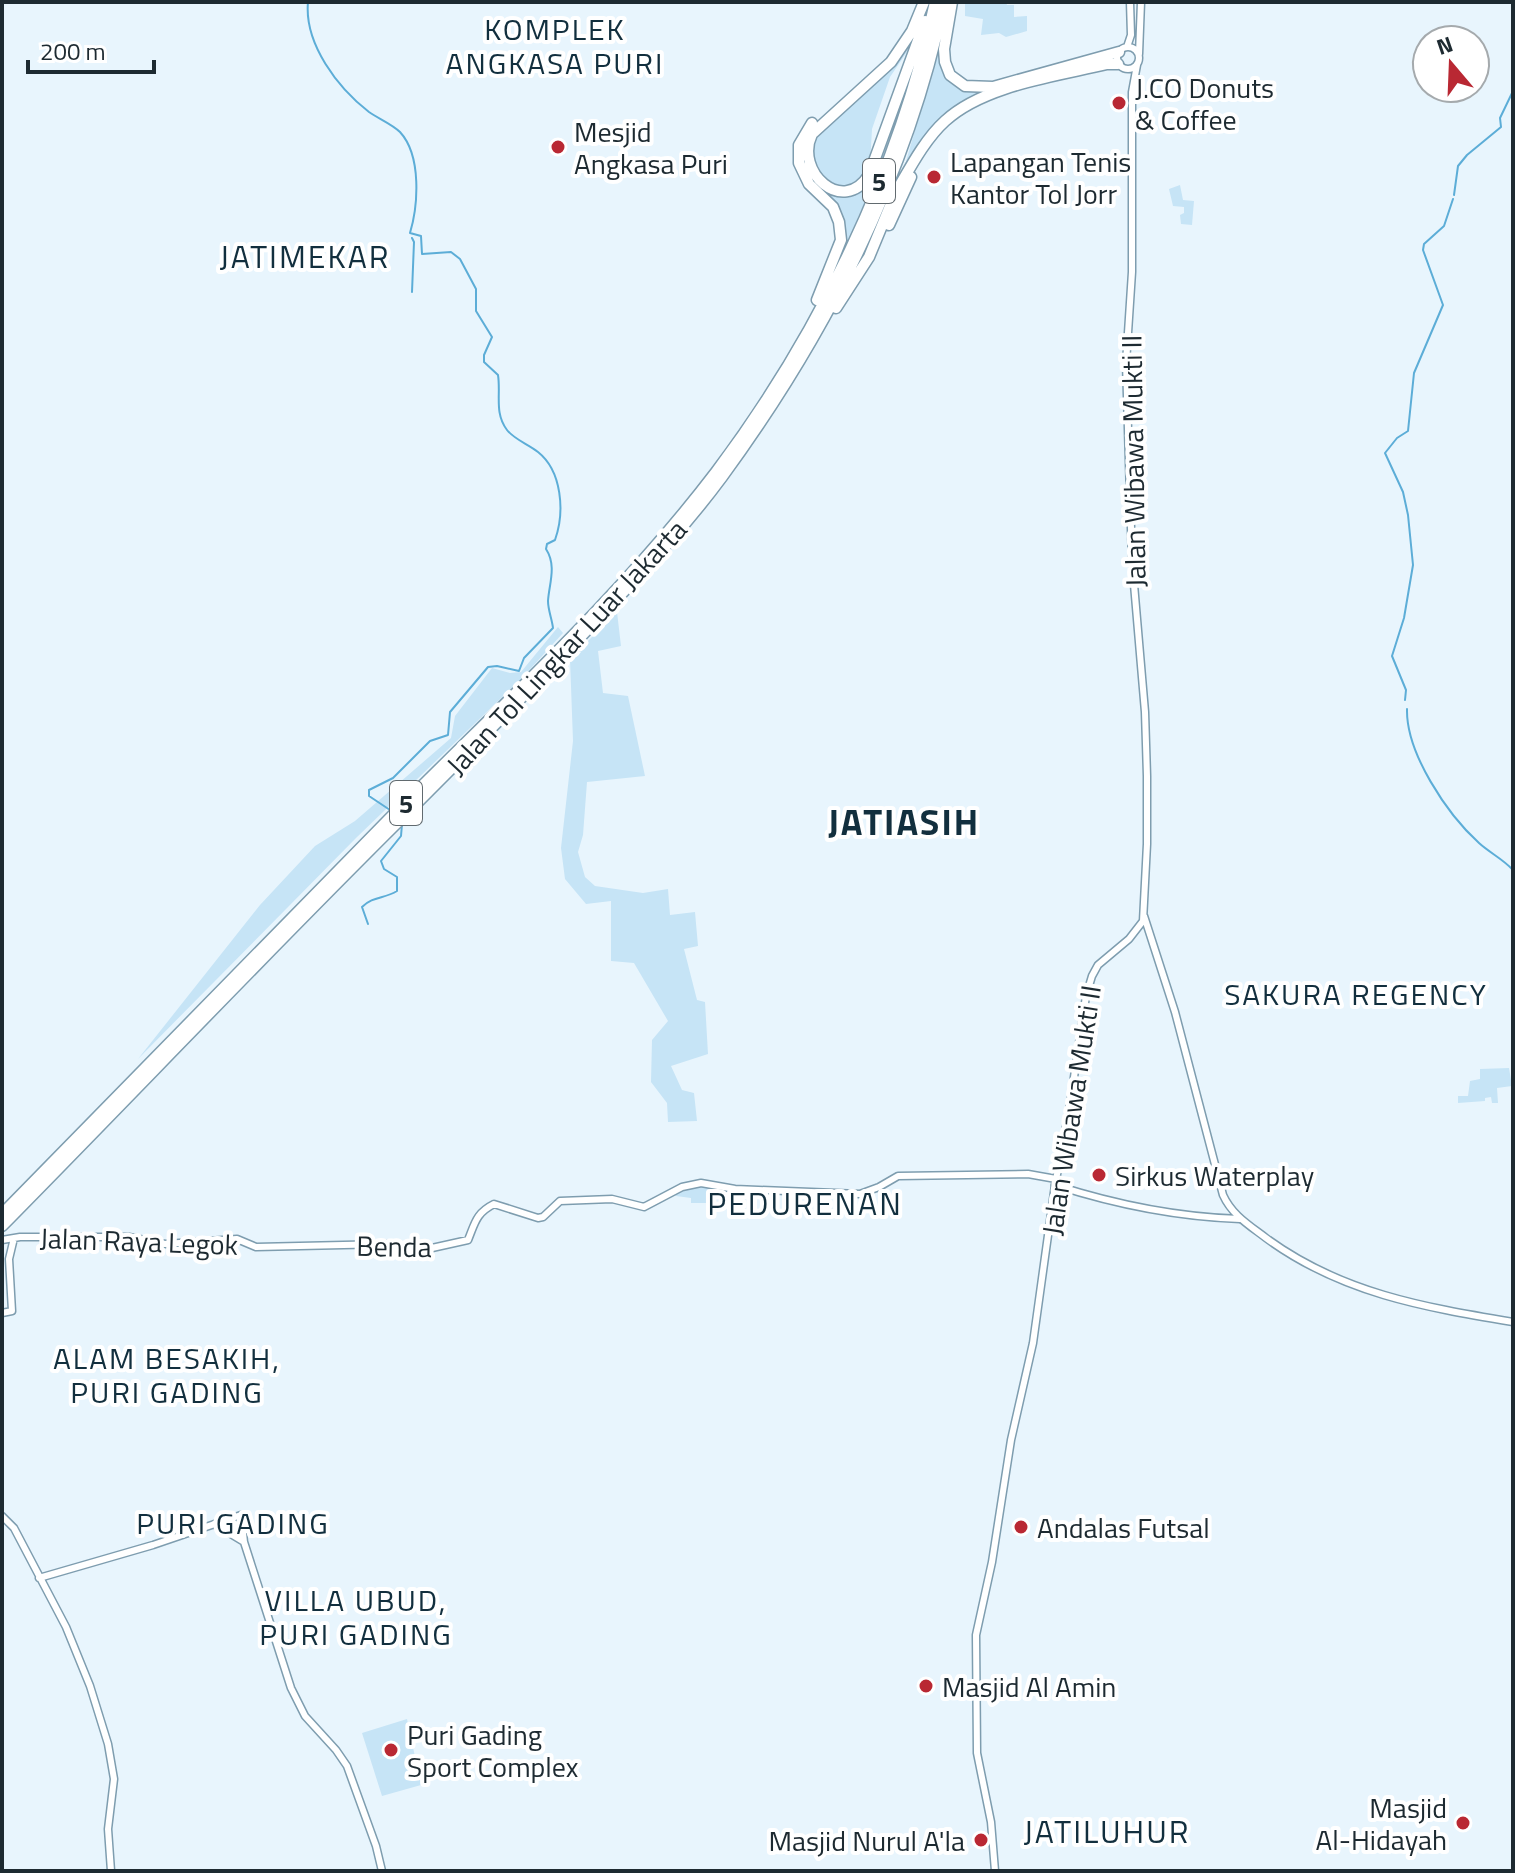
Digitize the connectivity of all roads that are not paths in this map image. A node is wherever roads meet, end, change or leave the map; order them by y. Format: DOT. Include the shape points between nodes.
graph roads {
  1 [pos="922,2"];
  2 [pos="933,2"];
  3 [pos="944,2"];
  4 [pos="952,2"];
  5 [pos="1130,2"];
  6 [pos="1141,2"];
  7 [pos="1123,49"];
  8 [pos="1139,55"];
  9 [pos="1137,65"];
  10 [pos="1122,66"];
  11 [pos="1134,74"];
  12 [pos="911,167"];
  13 [pos="869,257"];
  14 [pos="810,346"];
  15 [pos="796,350"];
  16 [pos="1143,913"];
  17 [pos="1056,1182"];
  18 [pos="2,1214"];
  19 [pos="1240,1219"];
  20 [pos="2,1226"];
  21 [pos="14,1238"];
  22 [pos="2,1240"];
  23 [pos="264,1247"];
  24 [pos="2,1313"];
  25 [pos="1513,1322"];
  26 [pos="2,1516"];
  27 [pos="214,1524"];
  28 [pos="244,1542"];
  29 [pos="39,1578"];
  30 [pos="111,1871"];
  31 [pos="382,1871"];
  32 [pos="995,1871"];
  1 -- 2 [label="highway" via="912,31 891,62 809,138 811,167 833,189 854,189 869,175"];
  1 -- 15 [label="highway" via="881,66 812,123 799,145 802,172 833,207 841,240"];
  2 -- 15 [label="highway, Jalan Tol Lingkar Luar Jakarta / 5" via="916,79 891,152 850,248"];
  3 -- 14 [label="highway, Jalan Tol Lingkar Luar Jakarta / 5" via="924,83 890,177"];
  4 -- 7 [label="highway" via="945,62 950,75 965,86 993,87"];
  5 -- 7 [label="main road" via="1131,35"];
  6 -- 8 [label="main road"];
  7 -- 8 [label="main road"];
  7 -- 10 [label="main road"];
  8 -- 9 [label="main road, Jalan Wibawa Mukti II"];
  9 -- 10 [label="main road"];
  9 -- 11 [label="main road, Jalan Wibawa Mukti II"];
  10 -- 11 [label="main road"];
  10 -- 12 [label="highway" via="1107,64 975,100 944,121"];
  11 -- 16 [label="main road, Jalan Wibawa Mukti II" via="1126,363 1146,762"];
  12 -- 13 [label="highway"];
  12 -- 13 [label="highway" via="908,185"];
  13 -- 14 [label="highway"];
  14 -- 20 [label="highway, Jalan Tol Lingkar Luar Jakarta / 5" via="721,478 649,565"];
  15 -- 18 [label="highway, Jalan Tol Lingkar Luar Jakarta / 5" via="714,474 642,560"];
  16 -- 17 [label="main road, Jalan Wibawa Mukti II" via="1139,928 1102,960 1090,980"];
  16 -- 19 [label="main road" via="1223,1195"];
  17 -- 19 [label="main road" via="1081,1193 1191,1217"];
  17 -- 23 [label="main road, Benda" via="1028,1174 898,1176 860,1194 689,1184 644,1207 612,1199 560,1201 538,1218 494,1204 476,1217 468,1240 424,1252 387,1244"];
  17 -- 32 [label="main road, Jalan Wibawa Mukti II" via="1033,1343 976,1635 977,1753"];
  19 -- 25 [label="main road" via="1293,1257 1346,1284"];
  21 -- 22 [label="main road"];
  21 -- 23 [label="main road, Jalan Raya Legok" via="129,1237 165,1244 237,1239"];
  21 -- 24 [label="main road" via="9,1259 12,1311"];
  26 -- 29 [label="main road" via="14,1528"];
  27 -- 28 [label="main road"];
  27 -- 28 [label="main road" via="241,1515"];
  27 -- 29 [label="main road"];
  28 -- 31 [label="main road" via="294,1698 347,1766"];
  29 -- 30 [label="main road" via="66,1627 108,1744 114,1779 108,1829"];
}
